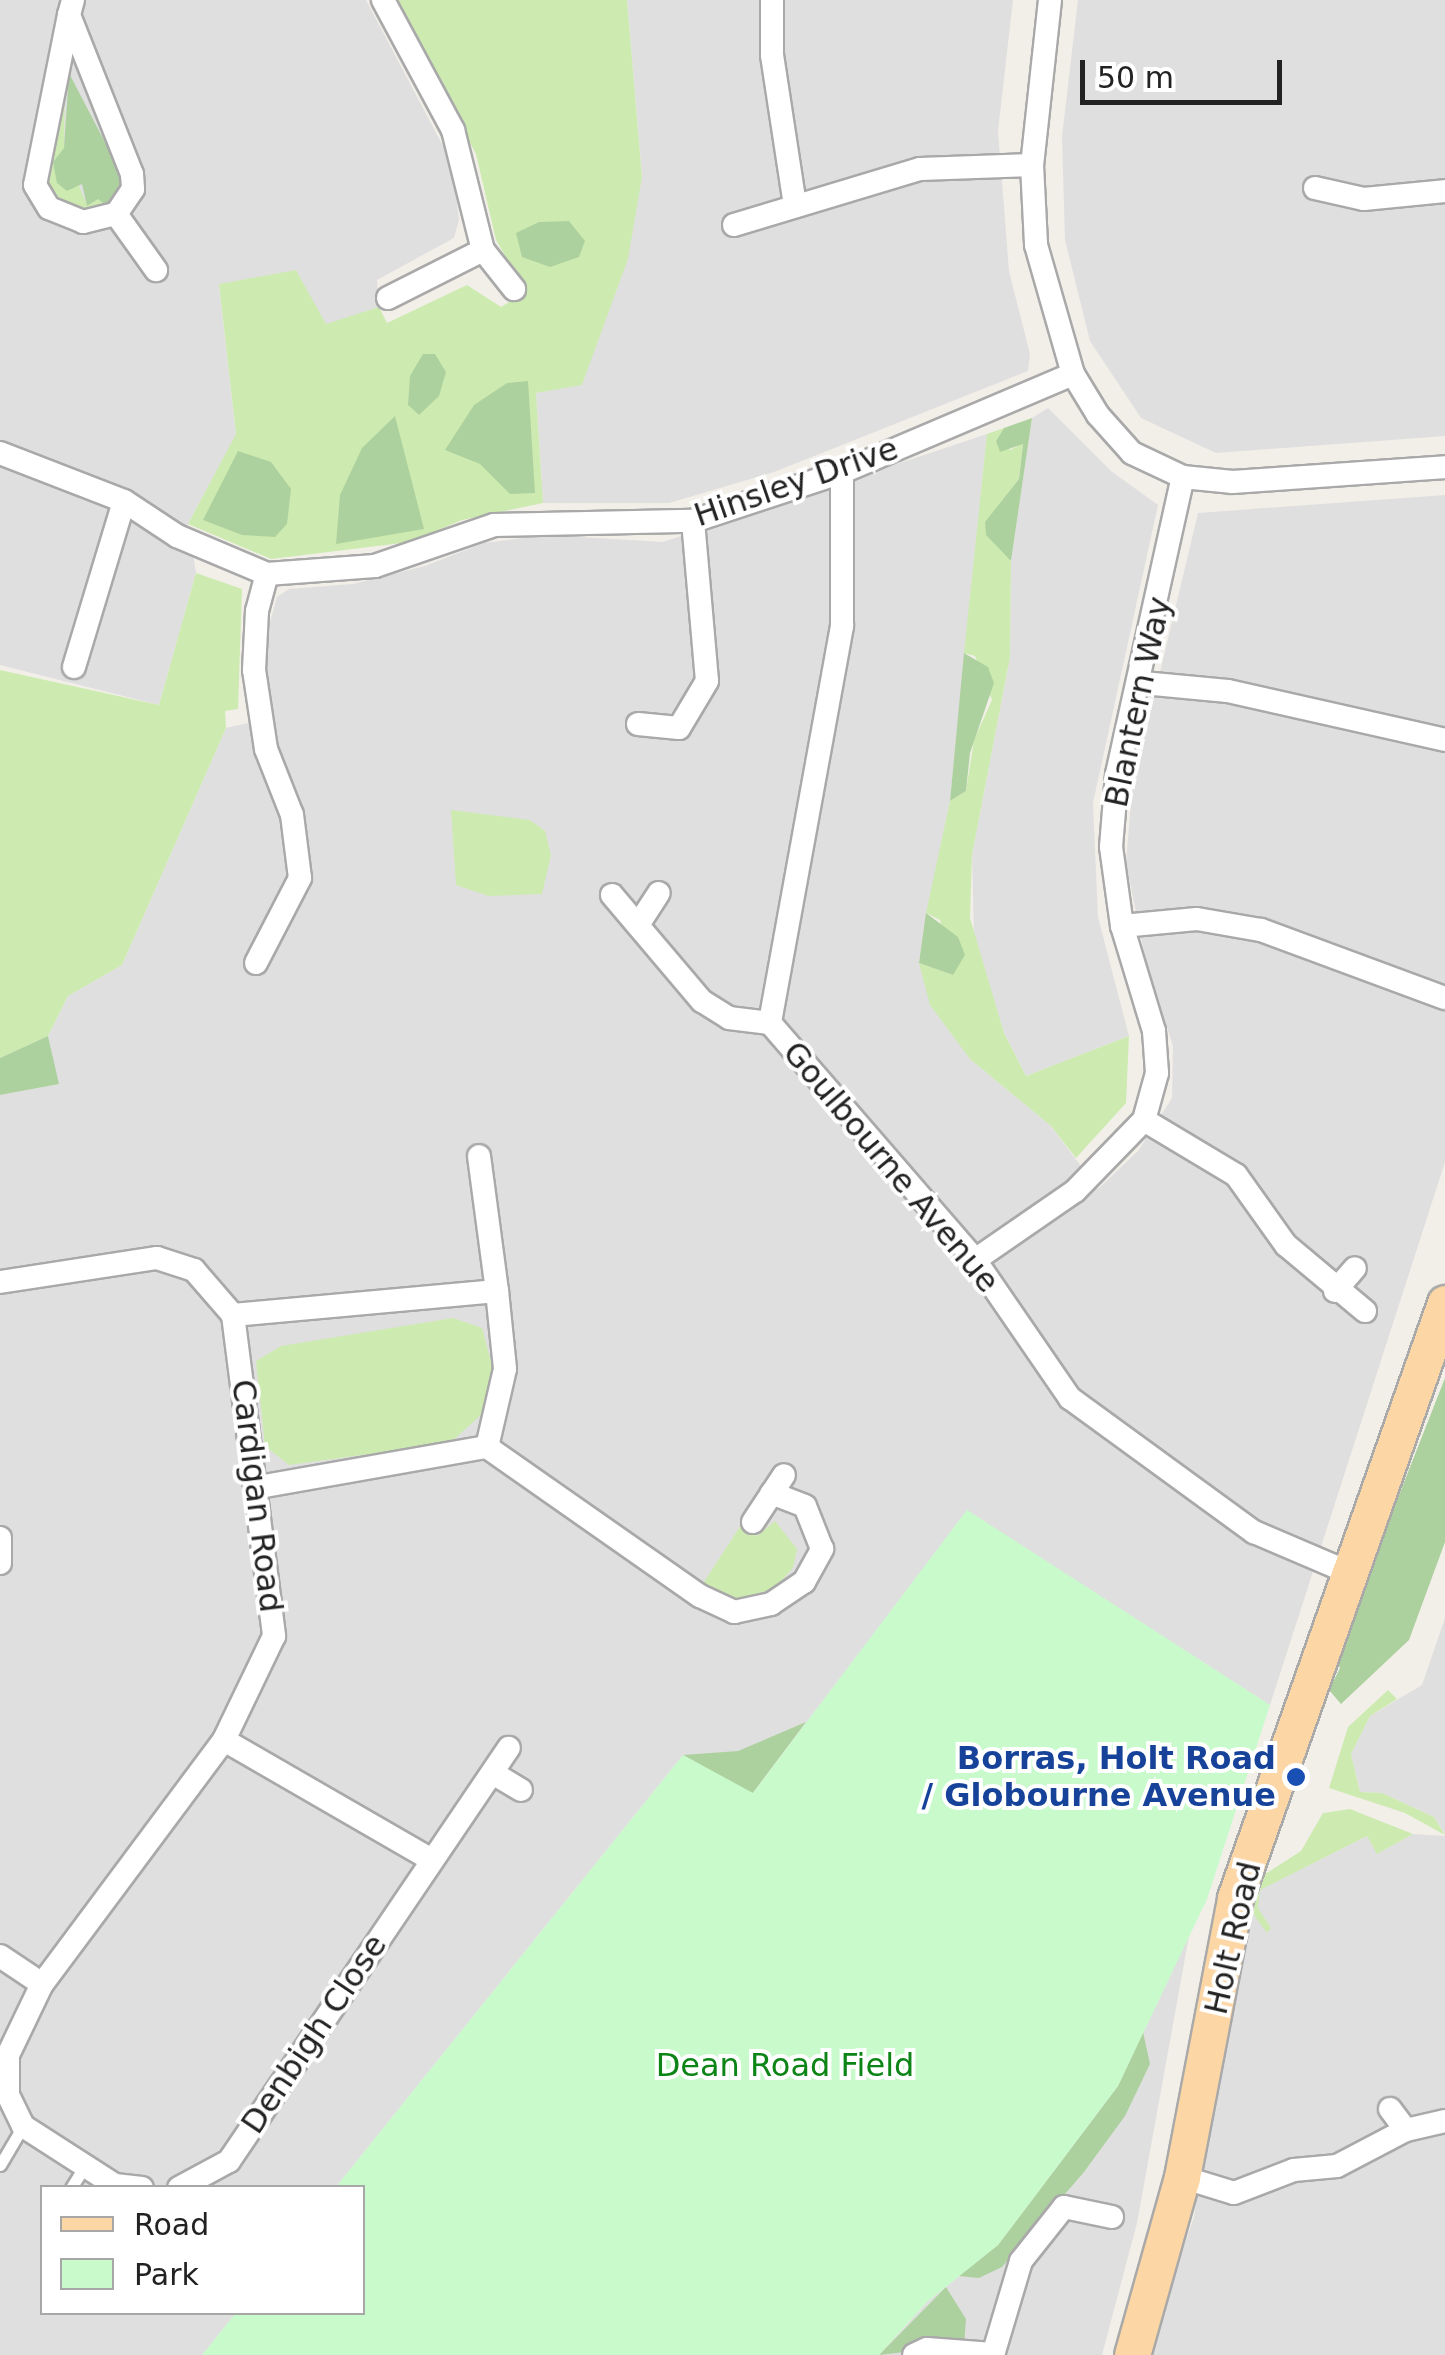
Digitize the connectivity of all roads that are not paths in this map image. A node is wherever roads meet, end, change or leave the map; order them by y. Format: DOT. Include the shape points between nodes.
graph roads {
  1 [pos="383,0"];
  2 [pos="772,0"];
  3 [pos="1050,0"];
  4 [pos="71,7"];
  5 [pos="1032,166"];
  6 [pos="1315,188"];
  7 [pos="1445,191"];
  8 [pos="795,206"];
  9 [pos="116,214"];
  10 [pos="734,225"];
  11 [pos="483,250"];
  12 [pos="156,270"];
  13 [pos="514,289"];
  14 [pos="388,298"];
  15 [pos="1073,374"];
  16 [pos="0,453"];
  17 [pos="1445,466"];
  18 [pos="842,472"];
  19 [pos="1183,477"];
  20 [pos="124,501"];
  21 [pos="693,522"];
  22 [pos="267,574"];
  23 [pos="74,667"];
  24 [pos="1142,683"];
  25 [pos="638,724"];
  26 [pos="1445,740"];
  27 [pos="659,893"];
  28 [pos="612,895"];
  29 [pos="638,925"];
  30 [pos="1122,926"];
  31 [pos="256,963"];
  32 [pos="1445,998"];
  33 [pos="770,1023"];
  34 [pos="1144,1120"];
  35 [pos="480,1157"];
  36 [pos="975,1260"];
  37 [pos="1355,1268"];
  38 [pos="0,1282"];
  39 [pos="497,1291"];
  40 [pos="1334,1292"];
  41 [pos="1445,1304"];
  42 [pos="1366,1311"];
  43 [pos="233,1315"];
  44 [pos="488,1447"];
  45 [pos="259,1487"];
  46 [pos="753,1522"];
  47 [pos="0,1538"];
  48 [pos="0,1563"];
  49 [pos="1350,1573"];
  50 [pos="224,1740"];
  51 [pos="509,1748"];
  52 [pos="496,1775"];
  53 [pos="521,1790"];
  54 [pos="430,1859"];
  55 [pos="0,1956"];
  56 [pos="42,1984"];
  57 [pos="1390,2109"];
  58 [pos="1445,2121"];
  59 [pos="23,2126"];
  60 [pos="1406,2130"];
  61 [pos="0,2165"];
  62 [pos="85,2166"];
  63 [pos="1182,2177"];
  64 [pos="72,2185"];
  65 [pos="122,2185"];
  66 [pos="186,2185"];
  67 [pos="1112,2217"];
  68 [pos="993,2354"];
  69 [pos="914,2355"];
  70 [pos="1132,2355"];
  1 -- 11 [label="street" via="453,130"];
  2 -- 8 [label="street" via="772,55"];
  3 -- 5 [label="street"];
  4 -- 9 [label="street" via="132,174 133,190"];
  4 -- 9 [label="street" via="35,185 49,208 83,222"];
  5 -- 8 [label="street" via="920,170"];
  5 -- 15 [label="street" via="1036,246"];
  6 -- 7 [label="street" via="1364,198"];
  8 -- 10 [label="street"];
  9 -- 12 [label="street"];
  11 -- 13 [label="street"];
  11 -- 14 [label="street"];
  15 -- 18 [label="street, Hinsley Drive"];
  15 -- 19 [label="street" via="1132,453"];
  16 -- 20 [label="street, Hinsley Drive"];
  17 -- 19 [label="street" via="1233,482"];
  18 -- 21 [label="street, Hinsley Drive"];
  18 -- 33 [label="street, Goulbourne Avenue" via="842,626"];
  19 -- 24 [label="street, Blantern Way"];
  20 -- 22 [label="street, Hinsley Drive" via="178,536"];
  20 -- 23 [label="street"];
  21 -- 22 [label="street, Hinsley Drive" via="494,525 375,566"];
  21 -- 25 [label="street" via="707,682 679,728"];
  22 -- 31 [label="street" via="256,611 254,670 266,750 282,774 292,815 300,878"];
  24 -- 26 [label="street" via="1228,691"];
  24 -- 30 [label="street, Blantern Way" via="1111,847"];
  27 -- 29 [label="street"];
  28 -- 29 [label="street"];
  29 -- 33 [label="street" via="702,1000 729,1018"];
  30 -- 32 [label="street" via="1198,920 1262,930"];
  30 -- 34 [label="street, Blantern Way" via="1154,1031 1158,1073"];
  33 -- 36 [label="street, Goulbourne Avenue"];
  34 -- 36 [label="street, Blantern Way" via="1075,1191"];
  34 -- 40 [label="street" via="1236,1175 1286,1244"];
  35 -- 39 [label="street"];
  36 -- 49 [label="street, Goulbourne Avenue" via="1070,1398 1254,1532"];
  37 -- 40 [label="street"];
  38 -- 43 [label="street" via="157,1258 194,1270"];
  39 -- 43 [label="street"];
  39 -- 44 [label="street" via="505,1370"];
  40 -- 42 [label="street"];
  41 -- 49 [label="main road, Holt Road"];
  43 -- 45 [label="street, Cardigan Road"];
  44 -- 45 [label="street"];
  44 -- 46 [label="street" via="700,1596 734,1612 771,1604 804,1582 822,1550 805,1506 777,1484"];
  45 -- 50 [label="street, Cardigan Road" via="274,1636"];
  47 -- 48 [label="street"];
  49 -- 63 [label="main road, Holt Road" via="1235,1898"];
  50 -- 54 [label="street"];
  50 -- 56 [label="street, Cardigan Road"];
  51 -- 52 [label="street, Denbigh Close"];
  52 -- 53 [label="street"];
  52 -- 54 [label="street, Denbigh Close"];
  54 -- 66 [label="street, Denbigh Close" via="229,2162"];
  55 -- 56 [label="street"];
  56 -- 59 [label="street" via="8,2055 8,2095"];
  57 -- 60 [label="street"];
  58 -- 60 [label="street"];
  59 -- 61 [label="lane"];
  59 -- 62 [label="street"];
  60 -- 63 [label="street" via="1337,2166 1294,2170 1234,2193"];
  62 -- 64 [label="lane"];
  62 -- 65 [label="street"];
  63 -- 70 [label="main road, Holt Road"];
  67 -- 68 [label="street" via="1064,2206 1021,2261"];
  68 -- 69 [label="street" via="927,2349"];
}
